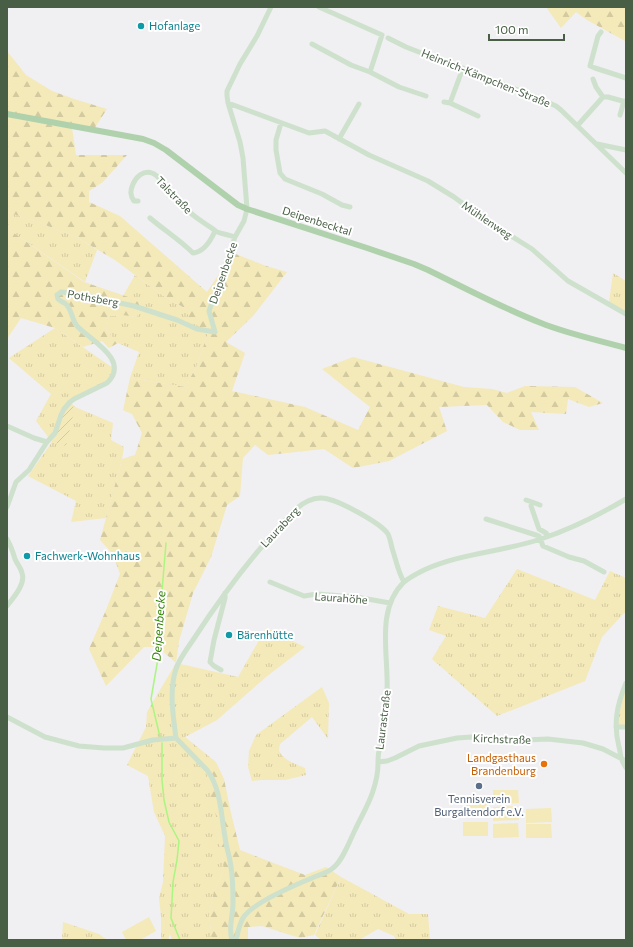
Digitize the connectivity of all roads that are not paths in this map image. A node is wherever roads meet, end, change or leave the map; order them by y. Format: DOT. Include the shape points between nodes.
graph roads {
  1 [pos="270,7"];
  2 [pos="319,7"];
  3 [pos="602,32"];
  4 [pos="388,38"];
  5 [pos="312,44"];
  6 [pos="463,68"];
  7 [pos="370,72"];
  8 [pos="626,78"];
  9 [pos="593,79"];
  10 [pos="426,96"];
  11 [pos="603,97"];
  12 [pos="625,101"];
  13 [pos="228,103"];
  14 [pos="359,104"];
  15 [pos="7,114"];
  16 [pos="620,114"];
  17 [pos="478,116"];
  18 [pos="281,123"];
  19 [pos="578,125"];
  20 [pos="339,138"];
  21 [pos="596,144"];
  22 [pos="626,150"];
  23 [pos="626,173"];
  24 [pos="138,201"];
  25 [pos="350,207"];
  26 [pos="247,209"];
  27 [pos="150,218"];
  28 [pos="216,231"];
  29 [pos="235,237"];
  30 [pos="626,314"];
  31 [pos="215,332"];
  32 [pos="626,348"];
  33 [pos="7,426"];
  34 [pos="47,442"];
  35 [pos="526,500"];
  36 [pos="626,500"];
  37 [pos="532,502"];
  38 [pos="540,505"];
  39 [pos="7,507"];
  40 [pos="486,519"];
  41 [pos="548,536"];
  42 [pos="7,539"];
  43 [pos="540,539"];
  44 [pos="604,572"];
  45 [pos="270,582"];
  46 [pos="404,582"];
  47 [pos="226,592"];
  48 [pos="390,603"];
  49 [pos="7,606"];
  50 [pos="221,670"];
  51 [pos="626,683"];
  52 [pos="7,718"];
  53 [pos="616,727"];
  54 [pos="626,727"];
  55 [pos="176,738"];
  56 [pos="623,759"];
  57 [pos="378,762"];
  58 [pos="626,768"];
  59 [pos="232,940"];
  60 [pos="236,940"];
  1 -- 13 [label="street" via="229,86 226,96"];
  2 -- 7 [label="street" via="382,35"];
  3 -- 8 [label="street" via="598,36 590,66"];
  4 -- 6 [label="street, Heinrich-Kämpchen-Straße"];
  5 -- 7 [label="street"];
  6 -- 17 [label="street" via="447,103"];
  6 -- 19 [label="street, Heinrich-Kämpchen-Straße" via="549,102"];
  7 -- 10 [label="street" via="399,87"];
  9 -- 11 [label="street"];
  11 -- 12 [label="street"];
  11 -- 19 [label="street"];
  12 -- 16 [label="street"];
  13 -- 18 [label="street, Mühlenweg"];
  13 -- 26 [label="street" via="243,158"];
  14 -- 20 [label="street"];
  15 -- 26 [label="main road, Deipenbecktal" via="154,143"];
  18 -- 20 [label="street, Mühlenweg" via="309,133 325,131"];
  18 -- 25 [label="street" via="276,140 280,173 285,179"];
  19 -- 21 [label="street, Heinrich-Kämpchen-Straße"];
  20 -- 30 [label="street, Mühlenweg" via="369,156 428,181 532,249 568,281"];
  21 -- 22 [label="street"];
  21 -- 23 [label="street, Heinrich-Kämpchen-Straße"];
  24 -- 28 [label="street, Talstraße" via="131,198 130,192 134,182 144,173 153,173 196,218"];
  26 -- 29 [label="street"];
  26 -- 32 [label="main road, Deipenbecktal" via="414,264 509,310 574,334"];
  27 -- 28 [label="street" via="176,237 193,254 204,248"];
  28 -- 29 [label="street, Talstraße"];
  29 -- 31 [label="street, Deipenbecke" via="209,311"];
  31 -- 34 [label="street, Pothsberg" via="196,329 134,306 59,293 58,299 66,304 75,324 103,347 116,368 107,383 64,408 55,433"];
  33 -- 34 [label="street"];
  34 -- 39 [label="street, Pothsberg" via="29,470 16,482"];
  35 -- 37 [label="street"];
  36 -- 41 [label="street, Laurastraße"];
  37 -- 38 [label="street"];
  37 -- 41 [label="street" via="539,529"];
  40 -- 43 [label="street" via="539,536"];
  41 -- 43 [label="street, Laurastraße"];
  42 -- 49 [label="street" via="23,580"];
  43 -- 44 [label="street" via="543,546 584,561"];
  43 -- 46 [label="street, Laurastraße" via="434,565"];
  45 -- 48 [label="street, Laurahöhe" via="304,596 317,594 356,597"];
  46 -- 47 [label="street, Lauraberg" via="385,530 350,507 327,498 317,498 307,501 293,512"];
  46 -- 48 [label="street, Laurastraße"];
  47 -- 50 [label="street, Lauraberg" via="210,662"];
  47 -- 55 [label="street, Lauraberg" via="176,668 172,699"];
  48 -- 57 [label="street, Laurastraße" via="386,633 387,690"];
  51 -- 53 [label="street" via="618,707"];
  52 -- 55 [label="street" via="44,737 79,746 123,748 153,740"];
  53 -- 54 [label="street"];
  53 -- 56 [label="street"];
  55 -- 59 [label="street" via="207,770 215,783 232,874"];
  56 -- 57 [label="street, Kirchstraße" via="583,743 548,739 471,737 419,746 395,758"];
  56 -- 58 [label="street"];
  57 -- 60 [label="street, Laurastraße" via="373,791 337,864 332,869 252,908 241,921"];
}
